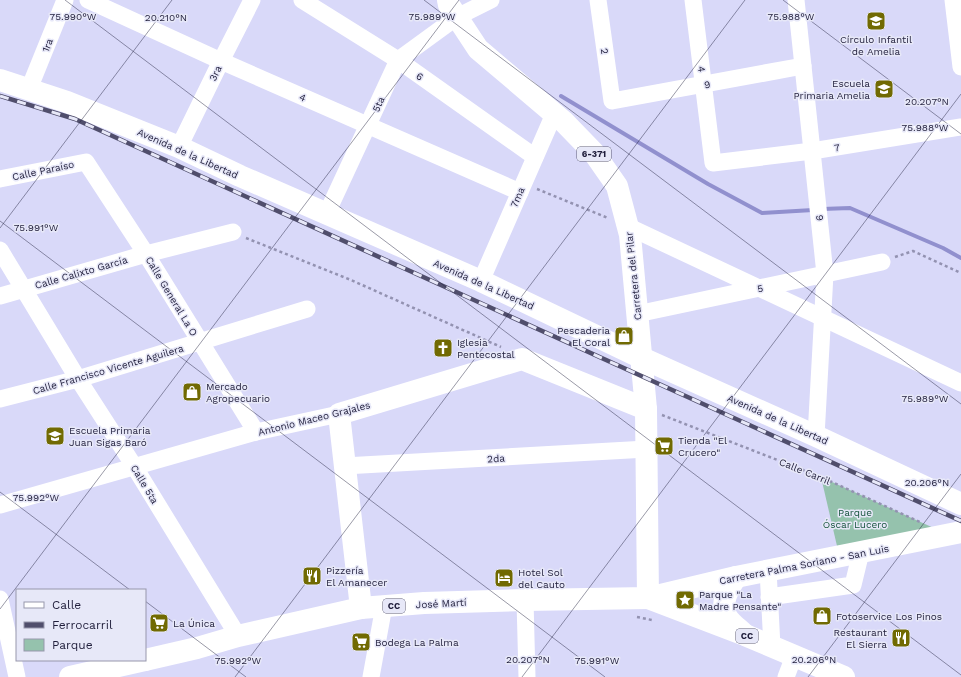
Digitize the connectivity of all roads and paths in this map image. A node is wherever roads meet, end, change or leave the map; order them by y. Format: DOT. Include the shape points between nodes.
graph roads {
  1 [pos="65,0"];
  2 [pos="88,0"];
  3 [pos="252,0"];
  4 [pos="302,0"];
  5 [pos="491,0"];
  6 [pos="693,0"];
  7 [pos="796,0"];
  8 [pos="601,1"];
  9 [pos="452,9"];
  10 [pos="956,10"];
  11 [pos="398,60"];
  12 [pos="220,61"];
  13 [pos="803,66"];
  14 [pos="961,67"];
  15 [pos="0,80"];
  16 [pos="704,84"];
  17 [pos="29,89"];
  18 [pos="612,101"];
  19 [pos="554,114"];
  20 [pos="369,125"];
  21 [pos="961,127"];
  22 [pos="179,147"];
  23 [pos="812,151"];
  24 [pos="535,157"];
  25 [pos="86,162"];
  26 [pos="713,163"];
  27 [pos="0,179"];
  28 [pos="521,188"];
  29 [pos="327,213"];
  30 [pos="627,226"];
  31 [pos="233,232"];
  32 [pos="0,250"];
  33 [pos="146,254"];
  34 [pos="882,262"];
  35 [pos="961,273"];
  36 [pos="825,274"];
  37 [pos="481,281"];
  38 [pos="23,288"];
  39 [pos="760,288"];
  40 [pos="0,296"];
  41 [pos="307,309"];
  42 [pos="637,314"];
  43 [pos="823,318"];
  44 [pos="200,342"];
  45 [pos="642,358"];
  46 [pos="522,359"];
  47 [pos="78,379"];
  48 [pos="961,383"];
  49 [pos="0,400"];
  50 [pos="646,409"];
  51 [pos="339,414"];
  52 [pos="256,432"];
  53 [pos="816,436"];
  54 [pos="647,449"];
  55 [pos="134,466"];
  56 [pos="344,466"];
  57 [pos="961,504"];
  58 [pos="0,505"];
  59 [pos="922,522"];
  60 [pos="957,535"];
  61 [pos="861,552"];
  62 [pos="768,570"];
  63 [pos="736,576"];
  64 [pos="769,596"];
  65 [pos="648,598"];
  66 [pos="0,599"];
  67 [pos="525,600"];
  68 [pos="384,606"];
  69 [pos="361,608"];
  70 [pos="633,616"];
  71 [pos="656,620"];
  72 [pos="745,635"];
  73 [pos="238,636"];
  74 [pos="772,647"];
  75 [pos="794,656"];
  76 [pos="146,660"];
  77 [pos="141,661"];
  78 [pos="17,677"];
  79 [pos="70,677"];
  80 [pos="371,677"];
  81 [pos="527,677"];
  82 [pos="786,677"];
  83 [pos="844,677"];
  1 -- 17 [label="street, 1ra"];
  2 -- 12 [label="street, 4"];
  3 -- 12 [label="street, 3ra"];
  4 -- 11 [label="street, 6"];
  5 -- 9 [label="street, 5ta"];
  6 -- 16 [label="street, 4"];
  7 -- 13 [label="street, 6"];
  8 -- 18 [label="street, 2"];
  9 -- 11 [label="street, 5ta"];
  9 -- 19 [label="main road, Carretera del Pilar / 6-371" via="478,49"];
  10 -- 14 [label="street"];
  11 -- 20 [label="street, 5ta"];
  11 -- 24 [label="street, 6"];
  12 -- 20 [label="street, 4"];
  12 -- 22 [label="street, 3ra"];
  13 -- 16 [label="street, 9"];
  13 -- 23 [label="street, 6"];
  15 -- 17 [label="main road, Avenida de la Libertad"];
  16 -- 18 [label="street, 9"];
  16 -- 26 [label="street, 4"];
  17 -- 22 [label="main road, Avenida de la Libertad"];
  19 -- 24 [label="street, 7ma"];
  19 -- 30 [label="main road, Carretera del Pilar / 6-371" via="594,153 617,186"];
  20 -- 28 [label="street, 4"];
  20 -- 29 [label="street, 5ta"];
  21 -- 23 [label="street, 7"];
  22 -- 29 [label="main road, Avenida de la Libertad"];
  23 -- 26 [label="street, 7"];
  23 -- 36 [label="street, 6"];
  24 -- 28 [label="street, 7ma"];
  25 -- 27 [label="street, Calle Paraíso"];
  25 -- 33 [label="street, Calle General La O"];
  28 -- 30 [label="path"];
  28 -- 37 [label="street, 7ma"];
  29 -- 37 [label="main road, Avenida de la Libertad"];
  30 -- 39 [label="street"];
  30 -- 42 [label="main road, Carretera del Pilar / 6-371"];
  31 -- 33 [label="street, Calle Calixto García"];
  31 -- 46 [label="path" via="356,282 496,344"];
  32 -- 38 [label="street, Calle 5ta"];
  33 -- 38 [label="street, Calle Calixto García"];
  33 -- 44 [label="street, Calle General La O"];
  34 -- 35 [label="path" via="913,251"];
  34 -- 36 [label="street, 5"];
  36 -- 39 [label="street, 5"];
  36 -- 43 [label="street, 6"];
  37 -- 45 [label="main road, Avenida de la Libertad"];
  38 -- 40 [label="street, Calle Calixto García"];
  38 -- 47 [label="street, Calle 5ta"];
  39 -- 42 [label="street, 5"];
  39 -- 43 [label="street"];
  41 -- 44 [label="street, Calle Francisco Vicente Aguilera"];
  42 -- 45 [label="main road, Carretera del Pilar / 6-371"];
  43 -- 48 [label="street"];
  43 -- 53 [label="street, 6"];
  44 -- 47 [label="street, Calle Francisco Vicente Aguilera"];
  44 -- 52 [label="street, Calle General La O"];
  45 -- 50 [label="main road, Carretera del Pilar"];
  45 -- 53 [label="main road, Avenida de la Libertad"];
  46 -- 50 [label="main road"];
  46 -- 51 [label="main road, Antonio Maceo Grajales"];
  47 -- 49 [label="street, Calle Francisco Vicente Aguilera"];
  47 -- 55 [label="street, Calle 5ta"];
  50 -- 54 [label="main road, Carretera del Pilar"];
  50 -- 59 [label="path, Calle Carril" via="821,477"];
  51 -- 52 [label="street, Antonio Maceo Grajales"];
  51 -- 56 [label="main road"];
  52 -- 55 [label="street, Antonio Maceo Grajales"];
  53 -- 57 [label="main road, Avenida de la Libertad"];
  54 -- 56 [label="street, 2da"];
  54 -- 65 [label="main road, Carretera del Pilar"];
  55 -- 58 [label="street, Antonio Maceo Grajales"];
  55 -- 73 [label="street, Calle 5ta"];
  56 -- 69 [label="main road"];
  60 -- 61 [label="main road, Carretera Palma Soriano - San Luis"];
  61 -- 62 [label="main road, Carretera Palma Soriano - San Luis"];
  61 -- 64 [label="street" via="853,585"];
  62 -- 63 [label="main road, Carretera Palma Soriano - San Luis"];
  62 -- 64 [label="street"];
  63 -- 65 [label="main road, Carretera Palma Soriano - San Luis"];
  63 -- 72 [label="main road" via="724,604 726,616"];
  64 -- 74 [label="street"];
  65 -- 67 [label="main road, José Martí / CC"];
  65 -- 72 [label="main road, CC"];
  66 -- 78 [label="street"];
  67 -- 68 [label="main road, José Martí / CC"];
  67 -- 81 [label="street"];
  68 -- 69 [label="main road, José Martí / CC"];
  68 -- 80 [label="street"];
  69 -- 73 [label="main road, José Martí / CC"];
  70 -- 71 [label="path"];
  72 -- 74 [label="main road, CC"];
  73 -- 76 [label="main road, José Martí / CC"];
  74 -- 75 [label="main road, CC"];
  75 -- 82 [label="street"];
  75 -- 83 [label="main road, CC"];
  77 -- 79 [label="main road, José Martí / CC"];
}
